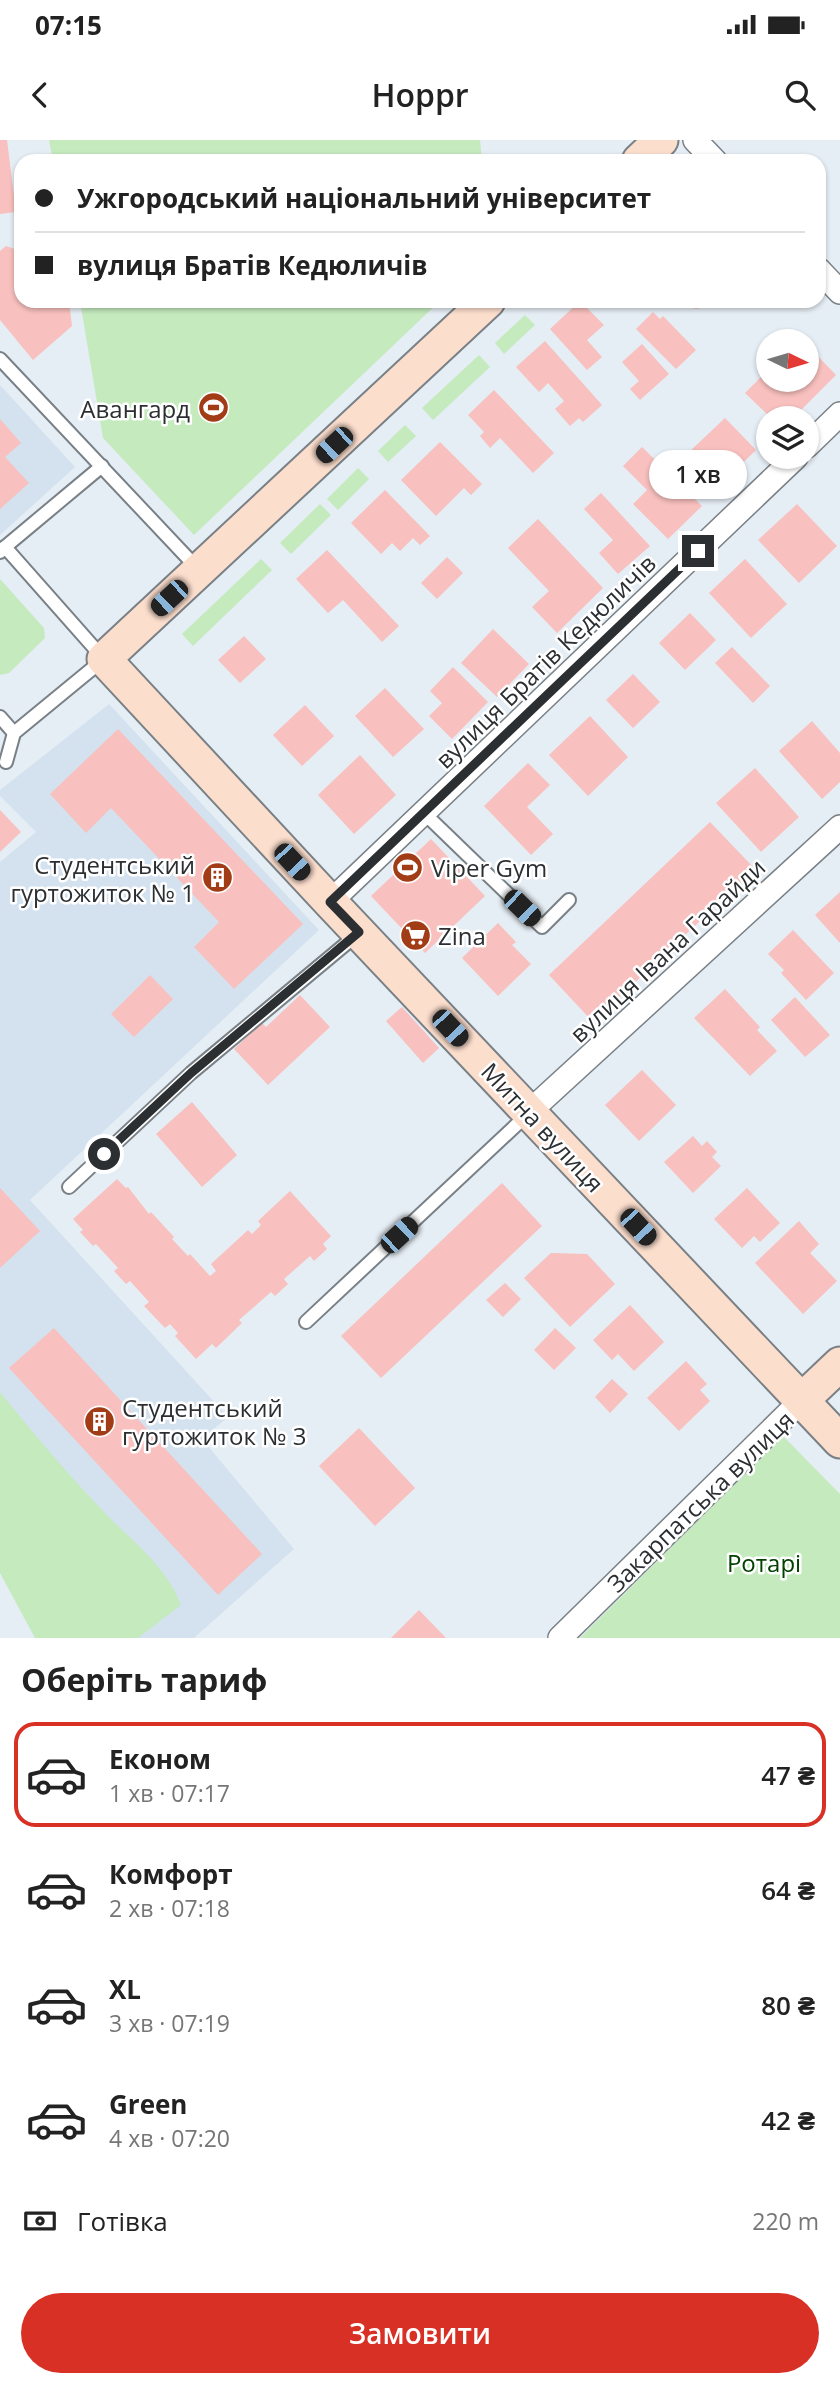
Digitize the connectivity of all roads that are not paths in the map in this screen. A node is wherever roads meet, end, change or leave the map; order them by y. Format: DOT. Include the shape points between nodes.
graph roads {
  1 [pos="661,140"];
  2 [pos="695,140"];
  3 [pos="646,154"];
  4 [pos="708,154"];
  5 [pos="826,277"];
  6 [pos="840,292"];
  7 [pos="481,308"];
  8 [pos="0,359"];
  9 [pos="840,414"];
  10 [pos="819,434"];
  11 [pos="102,466"];
  12 [pos="783,469"];
  13 [pos="3,550"];
  14 [pos="199,571"];
  15 [pos="104,659"];
  16 [pos="0,717"];
  17 [pos="13,733"];
  18 [pos="6,762"];
  19 [pos="424,813"];
  20 [pos="840,827"];
  21 [pos="569,900"];
  22 [pos="330,902"];
  23 [pos="359,932"];
  24 [pos="529,1112"];
  25 [pos="69,1187"];
  26 [pos="306,1322"];
  27 [pos="840,1364"];
  28 [pos="802,1401"];
  29 [pos="840,1441"];
  30 [pos="560,1638"];
  1 -- 3 [label="street"];
  2 -- 4 [label="street"];
  5 -- 6 [label="street"];
  7 -- 14 [label="street"];
  8 -- 11 [label="lane"];
  9 -- 10 [label="street"];
  11 -- 13 [label="lane"];
  11 -- 14 [label="lane"];
  12 -- 19 [label="street, вулиця Братів Кедюличів"];
  13 -- 15 [label="lane"];
  14 -- 15 [label="street"];
  15 -- 17 [label="lane"];
  15 -- 22 [label="street, Митна вулиця"];
  16 -- 17 [label="lane"];
  17 -- 18 [label="lane"];
  19 -- 21 [label="lane" via="542,927"];
  19 -- 22 [label="street, вулиця Братів Кедюличів"];
  20 -- 24 [label="street, вулиця Івана Гарайди"];
  22 -- 23 [label="street, Митна вулиця"];
  23 -- 24 [label="street, Митна вулиця"];
  23 -- 25 [label="lane" via="191,1073"];
  24 -- 26 [label="lane"];
  24 -- 28 [label="street, Митна вулиця"];
  27 -- 28 [label="street, Закарпатська вулиця"];
  28 -- 29 [label="street, Митна вулиця"];
  28 -- 30 [label="street, Закарпатська вулиця"];
}
